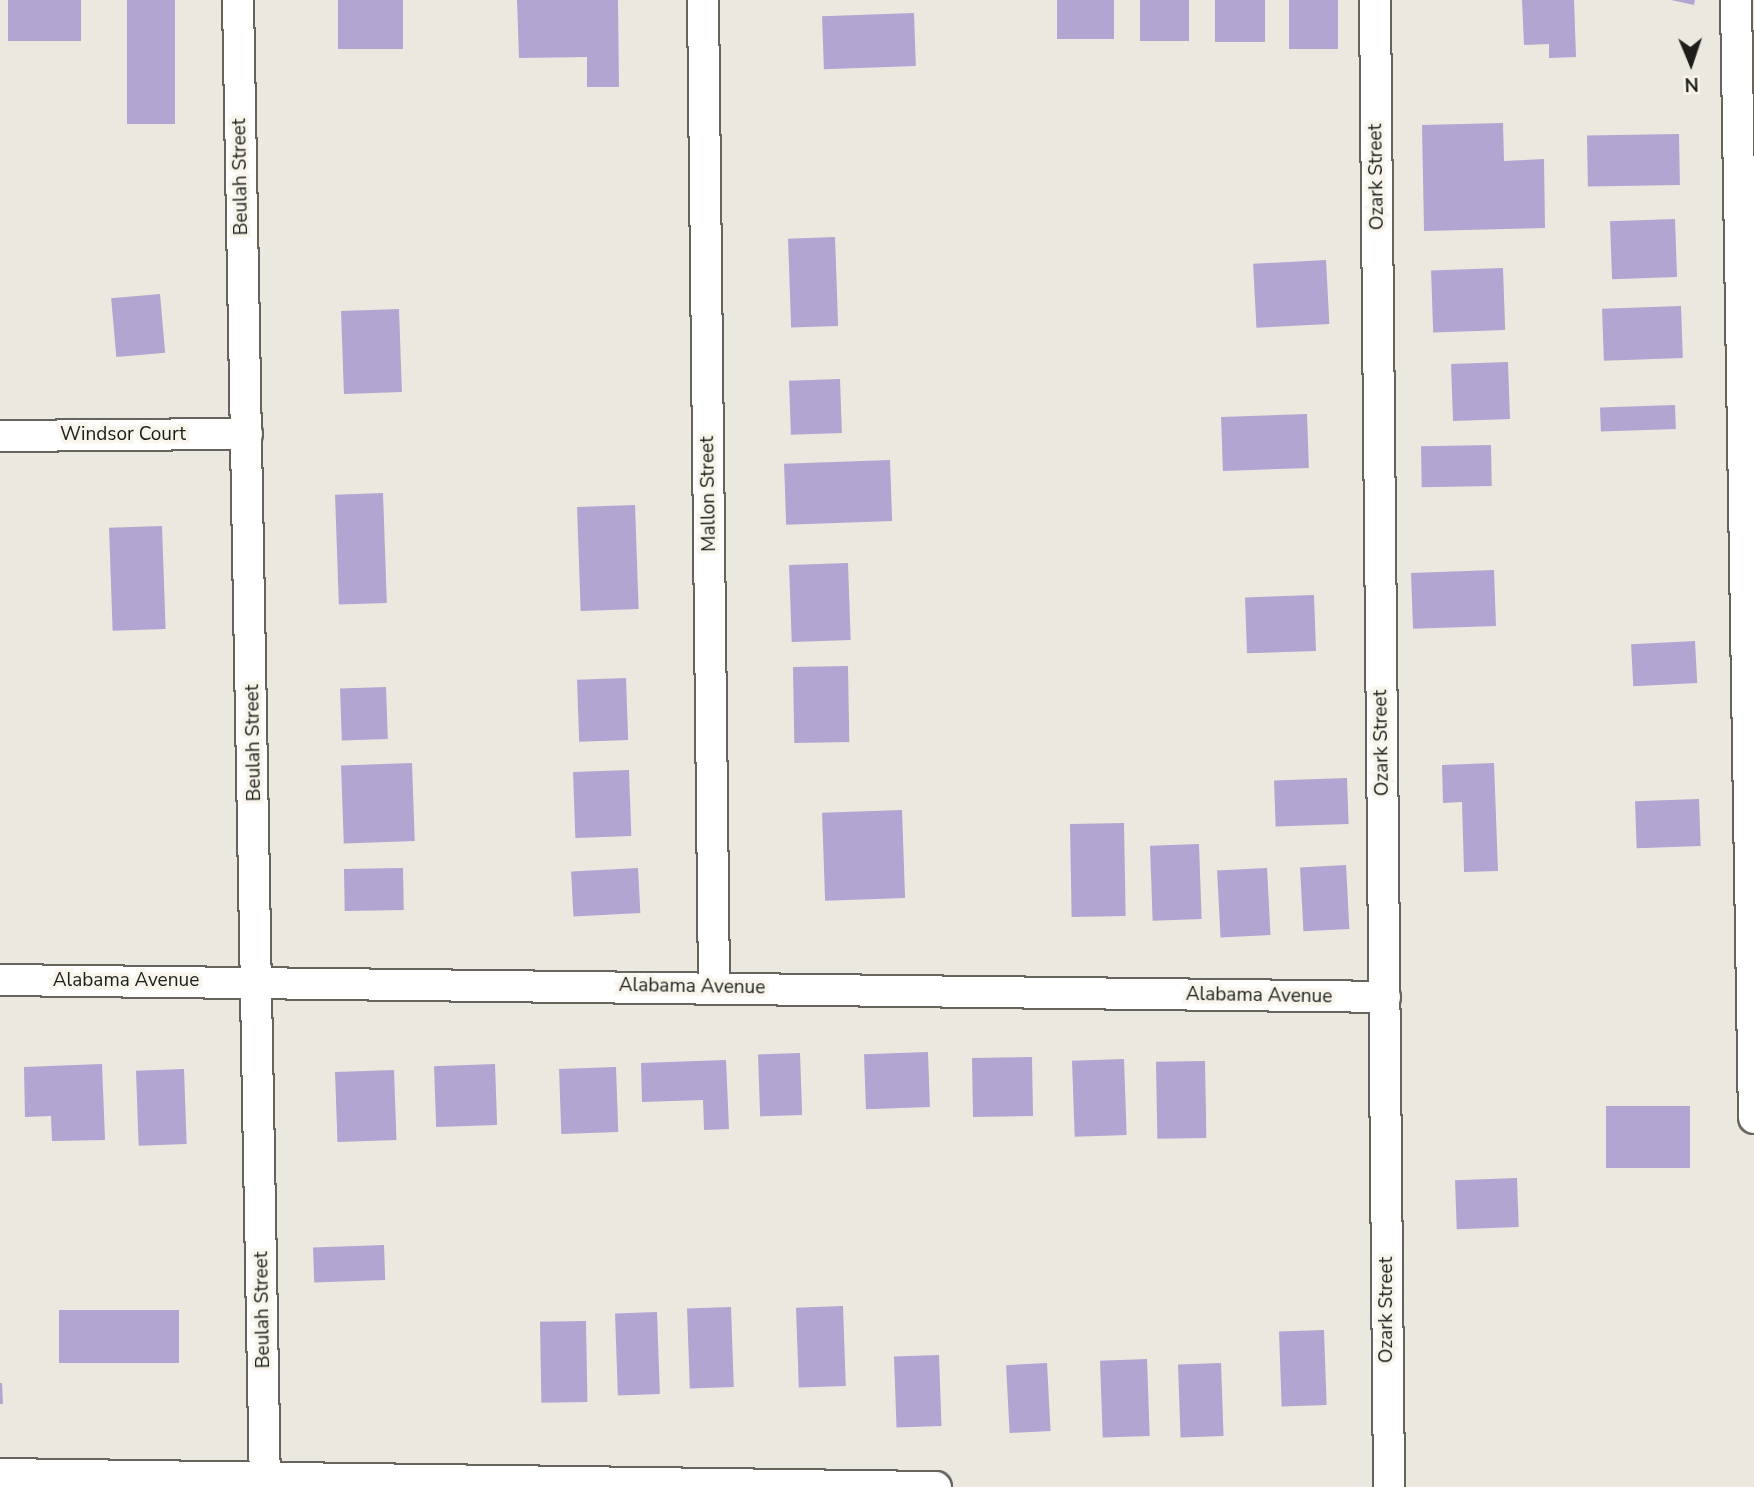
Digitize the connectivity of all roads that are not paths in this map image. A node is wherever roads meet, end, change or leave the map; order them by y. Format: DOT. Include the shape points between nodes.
graph roads {
  1 [pos="237,0"];
  2 [pos="703,0"];
  3 [pos="1375,0"];
  4 [pos="1737,0"];
  5 [pos="247,434"];
  6 [pos="0,436"];
  7 [pos="0,980"];
  8 [pos="259,982"];
  9 [pos="714,987"];
  10 [pos="1385,997"];
  11 [pos="1754,1118"];
  12 [pos="0,1475"];
  13 [pos="265,1481"];
  14 [pos="936,1487"];
  15 [pos="1389,1487"];
  1 -- 5 [label="street, Beulah Street"];
  2 -- 9 [label="street, Mallon Street"];
  3 -- 10 [label="street, Ozark Street"];
  4 -- 11 [label="street"];
  5 -- 6 [label="street, Windsor Court"];
  5 -- 8 [label="street, Beulah Street"];
  7 -- 8 [label="street, Alabama Avenue"];
  8 -- 9 [label="street, Alabama Avenue"];
  8 -- 13 [label="street, Beulah Street"];
  9 -- 10 [label="street, Alabama Avenue"];
  10 -- 15 [label="street, Ozark Street"];
  12 -- 13 [label="street"];
  13 -- 14 [label="street"];
}
